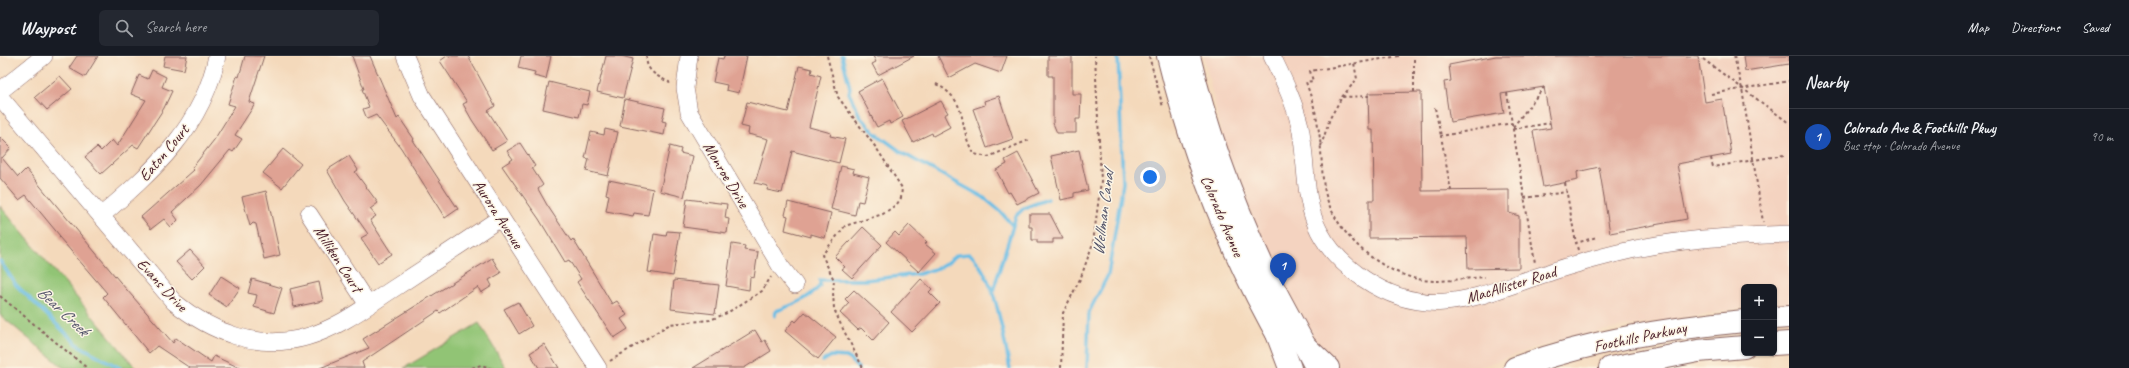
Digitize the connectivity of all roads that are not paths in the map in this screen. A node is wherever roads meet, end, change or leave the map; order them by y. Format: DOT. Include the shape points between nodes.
graph roads {
  1 [pos="44,56"];
  2 [pos="218,56"];
  3 [pos="405,56"];
  4 [pos="689,56"];
  5 [pos="1168,56"];
  6 [pos="1189,56"];
  7 [pos="1272,56"];
  8 [pos="0,91"];
  9 [pos="0,97"];
  10 [pos="309,214"];
  11 [pos="101,216"];
  12 [pos="500,218"];
  13 [pos="1789,234"];
  14 [pos="795,285"];
  15 [pos="368,305"];
  16 [pos="1789,316"];
  17 [pos="1777,318"];
  18 [pos="1741,320"];
  19 [pos="1276,331"];
  20 [pos="1789,343"];
  21 [pos="1777,344"];
  22 [pos="1305,346"];
  23 [pos="1741,347"];
  24 [pos="603,366"];
  25 [pos="1290,368"];
  26 [pos="1297,368"];
  27 [pos="1316,368"];
  28 [pos="1328,368"];
  29 [pos="1515,368"];
  30 [pos="1610,368"];
  1 -- 8 [label="street"];
  2 -- 11 [label="street, Eaton Court" via="205,94 172,149 150,173"];
  3 -- 12 [label="street, Aurora Avenue" via="422,96"];
  4 -- 14 [label="street, Monroe Drive" via="685,88 689,112 781,267"];
  5 -- 19 [label="main road, Colorado Avenue" via="1196,152 1213,199 1240,261"];
  6 -- 22 [label="main road, Colorado Avenue" via="1202,108 1230,190 1268,275"];
  7 -- 13 [label="street, MacAllister Road" via="1294,104 1300,128 1309,196 1319,231 1337,257 1354,273 1396,296 1419,301 1450,302 1473,299 1537,276 1618,253 1727,236"];
  9 -- 11 [label="street, Evans Drive"];
  10 -- 15 [label="street, Milliken Court"];
  11 -- 15 [label="street, Evans Drive" via="174,302 192,317 235,337 258,341 306,337 338,324"];
  12 -- 15 [label="street, Evans Drive"];
  12 -- 24 [label="street, Aurora Avenue"];
  16 -- 17 [label="main road"];
  18 -- 29 [label="main road, Foothills Parkway" via="1639,335"];
  19 -- 25 [label="main road"];
  19 -- 26 [label="main road, Colorado Avenue"];
  20 -- 21 [label="main road"];
  22 -- 27 [label="main road, Colorado Avenue"];
  22 -- 28 [label="main road"];
  23 -- 30 [label="main road, Foothills Parkway" via="1698,351"];
}
